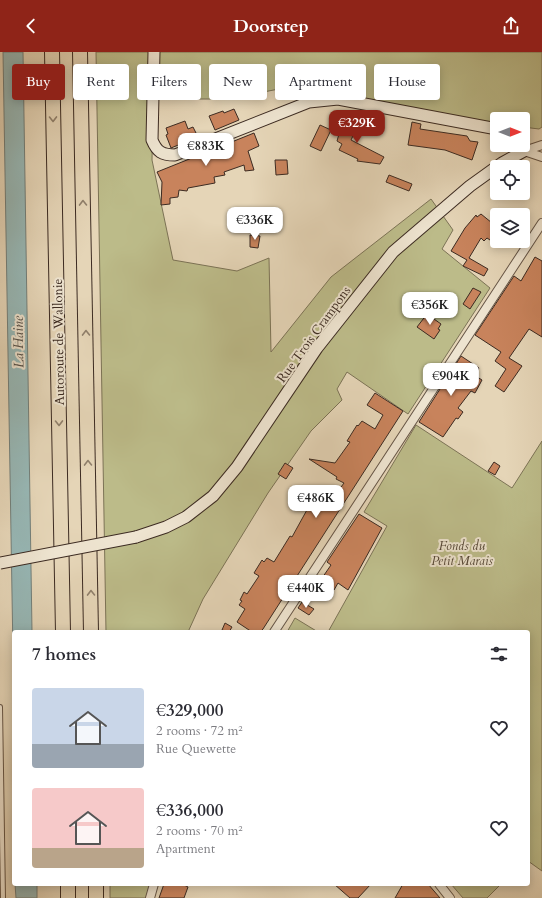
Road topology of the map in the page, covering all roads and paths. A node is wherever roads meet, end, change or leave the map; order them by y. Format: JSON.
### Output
{"nodes":[{"id":1,"x":52,"y":52,"type":"edge"},
{"id":2,"x":80,"y":52,"type":"edge"},
{"id":3,"x":154,"y":52,"type":"edge"},
{"id":4,"x":490,"y":128,"type":"edge"},
{"id":5,"x":542,"y":145,"type":"edge"},
{"id":6,"x":530,"y":147,"type":"edge"},
{"id":7,"x":517,"y":152,"type":"edge"},
{"id":8,"x":530,"y":152,"type":"edge"},
{"id":9,"x":542,"y":158,"type":"edge"},
{"id":10,"x":542,"y":222,"type":"edge"},
{"id":11,"x":0,"y":563,"type":"edge"},
{"id":12,"x":63,"y":630,"type":"edge"},
{"id":13,"x":91,"y":630,"type":"edge"},
{"id":14,"x":275,"y":630,"type":"edge"},
{"id":15,"x":0,"y":707,"type":"edge"},
{"id":16,"x":68,"y":886,"type":"edge"},
{"id":17,"x":96,"y":886,"type":"edge"},
{"id":18,"x":153,"y":886,"type":"edge"},
{"id":19,"x":441,"y":886,"type":"edge"},
{"id":20,"x":3,"y":898,"type":"edge"},
{"id":21,"x":68,"y":898,"type":"edge"},
{"id":22,"x":96,"y":898,"type":"edge"},
{"id":23,"x":150,"y":898,"type":"edge"},
{"id":24,"x":450,"y":898,"type":"edge"}],
"edges":[{"from":1,"to":12,"type":"highway","name":"Autoroute de Wallonie","one_way":true},
{"from":13,"to":2,"type":"highway","one_way":true},
{"from":3,"to":4,"type":"street"},
{"from":5,"to":6,"type":"street"},
{"from":7,"to":11,"type":"street","name":"Rue Trois Crampons","bridge":true},
{"from":8,"to":9,"type":"street"},
{"from":10,"to":14,"type":"street"},
{"from":15,"to":20,"type":"lane"},
{"from":16,"to":21,"type":"highway"},
{"from":17,"to":22,"type":"highway"},
{"from":18,"to":23,"type":"street"},
{"from":19,"to":24,"type":"street"}]}
